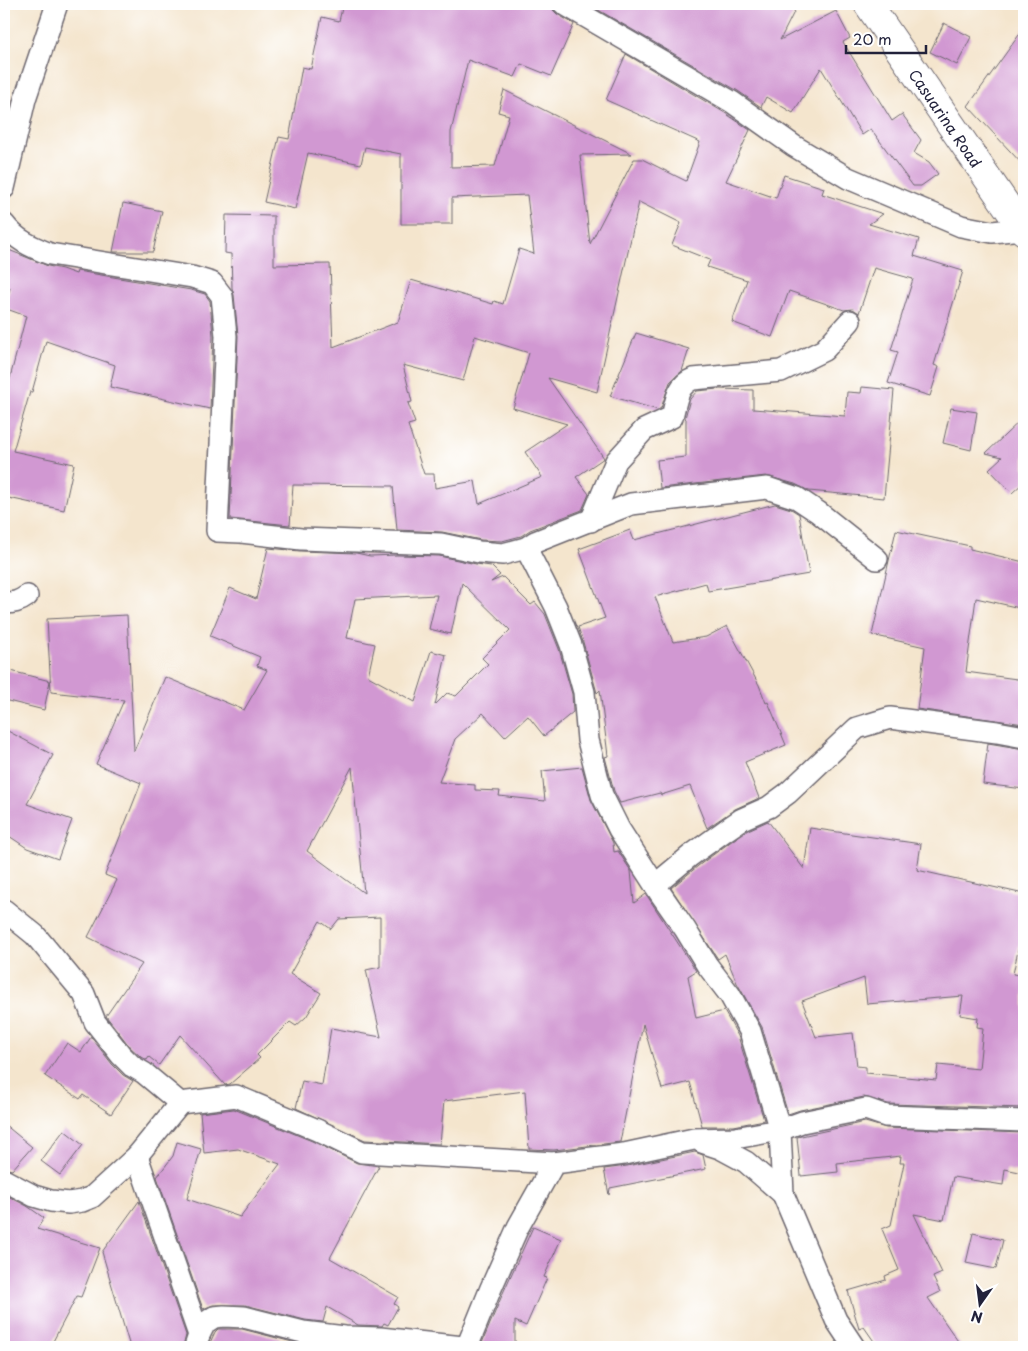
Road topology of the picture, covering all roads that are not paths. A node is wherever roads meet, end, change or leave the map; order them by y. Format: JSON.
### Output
{"nodes":[{"id":1,"x":57,"y":4,"type":"edge"},
{"id":2,"x":564,"y":4,"type":"edge"},
{"id":3,"x":868,"y":4,"type":"edge"},
{"id":4,"x":4,"y":188,"type":"edge"},
{"id":5,"x":4,"y":224,"type":"edge"},
{"id":6,"x":1023,"y":230,"type":"edge"},
{"id":7,"x":850,"y":321,"type":"dead end"},
{"id":8,"x":590,"y":521,"type":"junction"},
{"id":9,"x":526,"y":548,"type":"junction"},
{"id":10,"x":876,"y":559,"type":"dead end"},
{"id":11,"x":27,"y":596,"type":"dead end"},
{"id":12,"x":4,"y":603,"type":"edge"},
{"id":13,"x":1024,"y":737,"type":"edge"},
{"id":14,"x":655,"y":885,"type":"junction"},
{"id":15,"x":4,"y":910,"type":"edge"},
{"id":16,"x":180,"y":1103,"type":"junction"},
{"id":17,"x":1024,"y":1121,"type":"edge"},
{"id":18,"x":780,"y":1130,"type":"junction"},
{"id":19,"x":694,"y":1139,"type":"junction"},
{"id":20,"x":137,"y":1156,"type":"junction"},
{"id":21,"x":554,"y":1163,"type":"junction"},
{"id":22,"x":4,"y":1180,"type":"edge"},
{"id":23,"x":783,"y":1194,"type":"junction"},
{"id":24,"x":197,"y":1341,"type":"edge"},
{"id":25,"x":463,"y":1347,"type":"edge"},
{"id":26,"x":467,"y":1347,"type":"edge"},
{"id":27,"x":854,"y":1347,"type":"edge"}],
"edges":[{"from":1,"to":4,"type":"street"},
{"from":2,"to":6,"type":"street"},
{"from":3,"to":6,"type":"street","name":"Casuarina Road"},
{"from":5,"to":9,"type":"street"},
{"from":7,"to":8,"type":"street"},
{"from":8,"to":9,"type":"street"},
{"from":8,"to":10,"type":"street"},
{"from":9,"to":14,"type":"street"},
{"from":11,"to":12,"type":"street"},
{"from":13,"to":14,"type":"street"},
{"from":14,"to":18,"type":"street"},
{"from":15,"to":16,"type":"street"},
{"from":16,"to":20,"type":"street"},
{"from":16,"to":21,"type":"street"},
{"from":17,"to":18,"type":"street"},
{"from":18,"to":19,"type":"street"},
{"from":18,"to":23,"type":"street"},
{"from":19,"to":21,"type":"street"},
{"from":19,"to":23,"type":"street"},
{"from":20,"to":22,"type":"street"},
{"from":20,"to":24,"type":"street"},
{"from":21,"to":26,"type":"street"},
{"from":23,"to":27,"type":"street"},
{"from":24,"to":25,"type":"street"}]}
